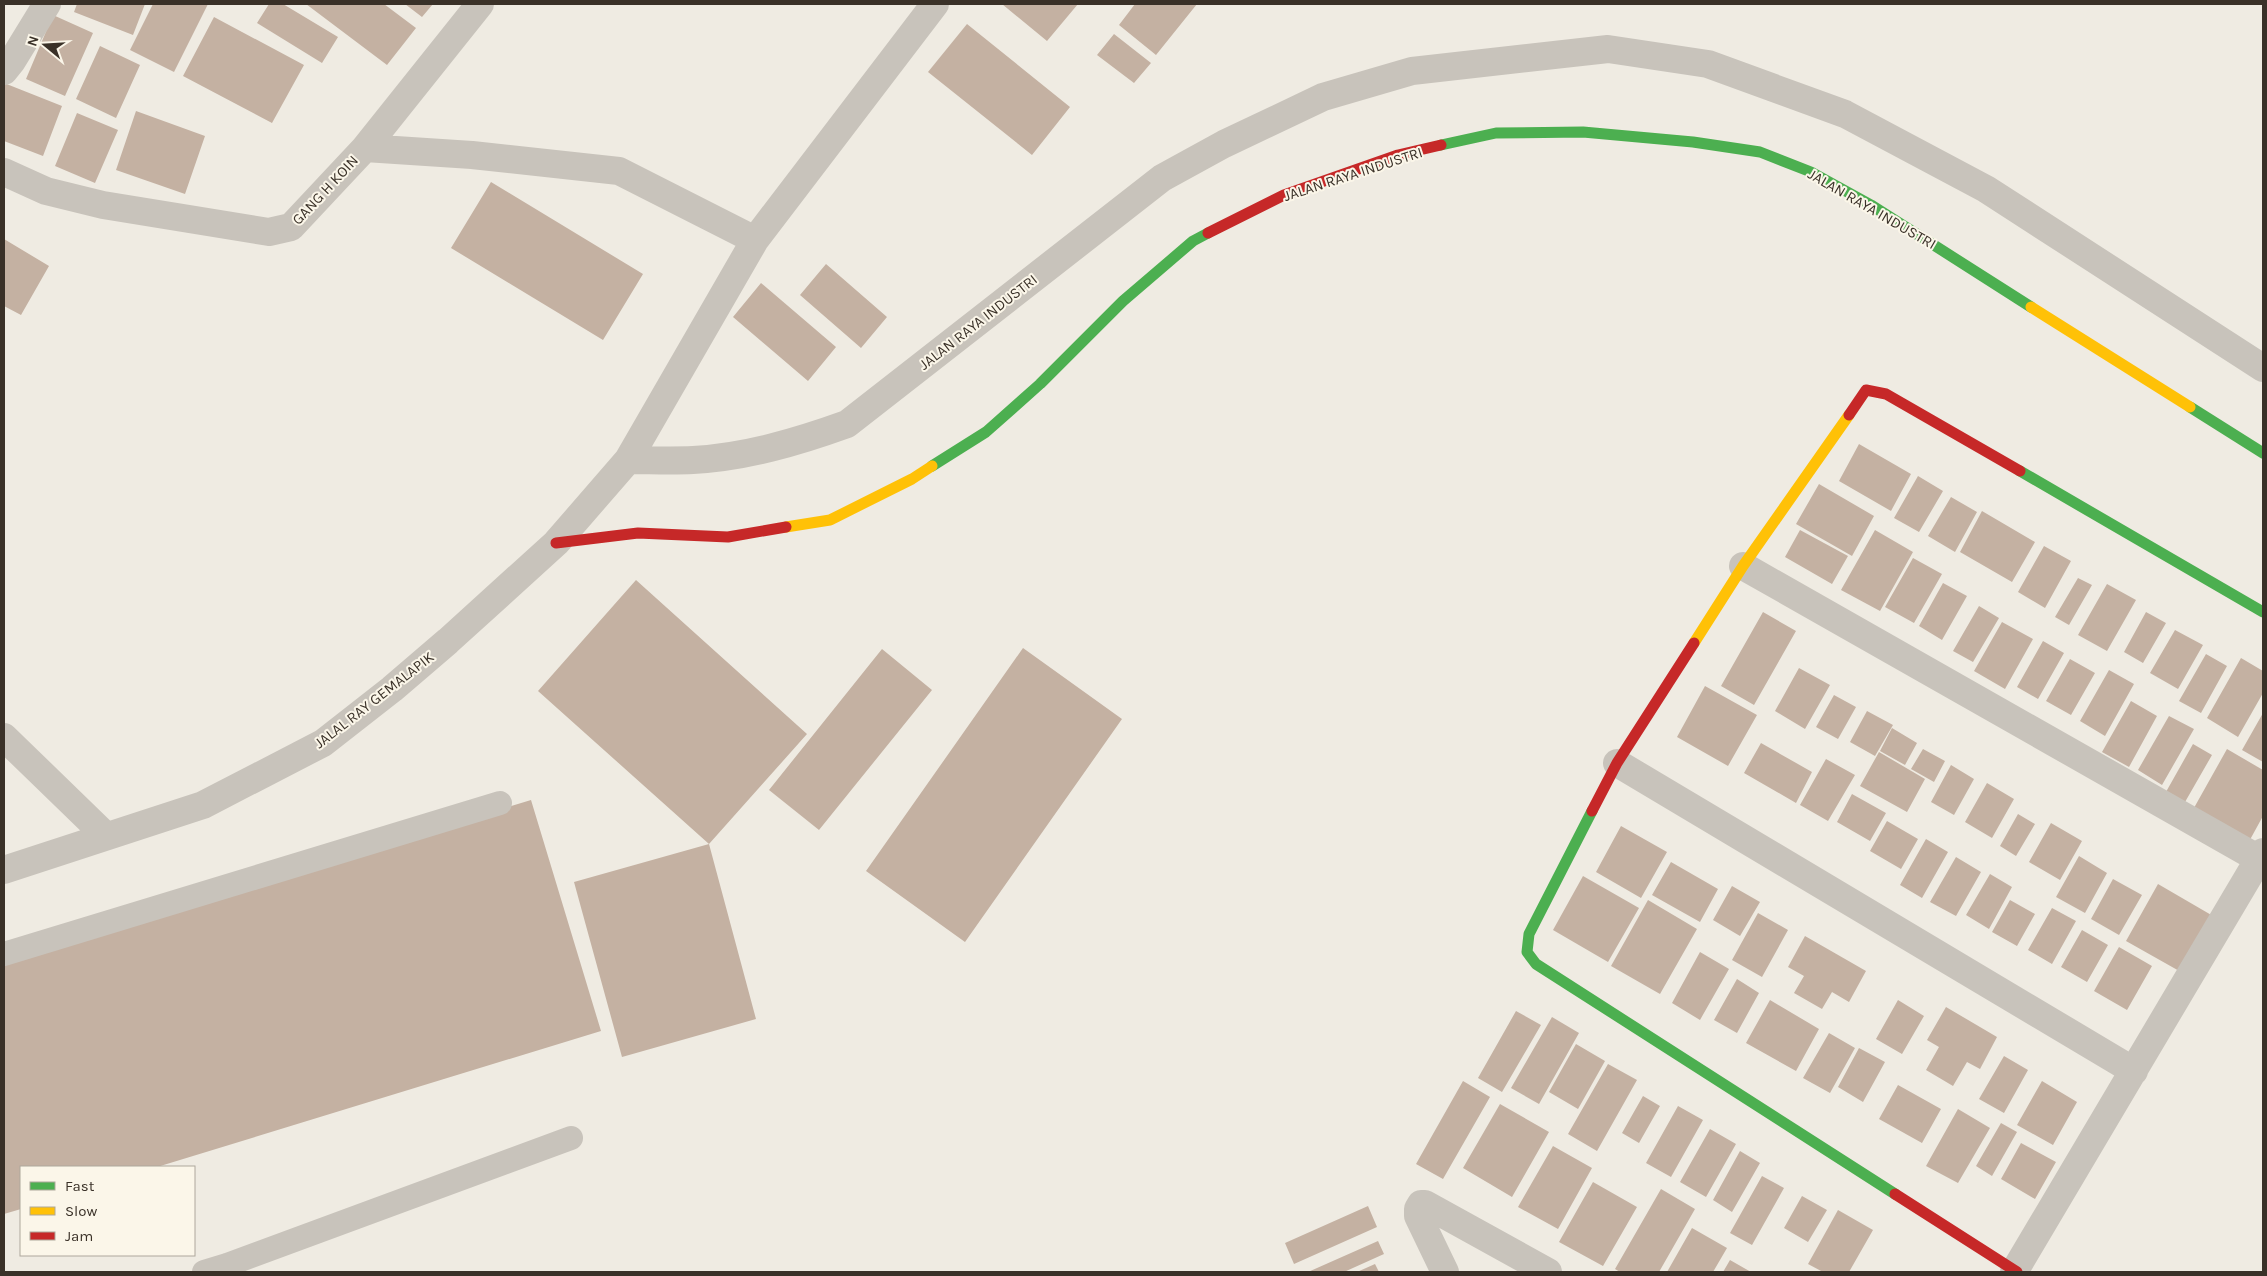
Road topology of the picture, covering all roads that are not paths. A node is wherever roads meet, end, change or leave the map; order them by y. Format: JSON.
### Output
{"nodes":[{"id":1,"x":47,"y":4,"type":"edge"},
{"id":2,"x":480,"y":4,"type":"edge"},
{"id":3,"x":935,"y":4,"type":"edge"},
{"id":4,"x":4,"y":71,"type":"edge"},
{"id":5,"x":365,"y":148,"type":"junction"},
{"id":6,"x":4,"y":172,"type":"edge"},
{"id":7,"x":755,"y":240,"type":"junction"},
{"id":8,"x":2263,"y":368,"type":"edge"},
{"id":9,"x":2263,"y":453,"type":"edge"},
{"id":10,"x":628,"y":460,"type":"junction"},
{"id":11,"x":556,"y":543,"type":"junction"},
{"id":12,"x":1743,"y":566,"type":"junction"},
{"id":13,"x":2263,"y":612,"type":"edge"},
{"id":14,"x":4,"y":737,"type":"edge"},
{"id":15,"x":1617,"y":763,"type":"junction"},
{"id":16,"x":500,"y":803,"type":"dead end"},
{"id":17,"x":106,"y":836,"type":"junction"},
{"id":18,"x":2261,"y":856,"type":"edge"},
{"id":19,"x":4,"y":870,"type":"edge"},
{"id":20,"x":4,"y":954,"type":"edge"},
{"id":21,"x":2134,"y":1071,"type":"junction"},
{"id":22,"x":571,"y":1138,"type":"dead end"},
{"id":23,"x":204,"y":1272,"type":"edge"},
{"id":24,"x":1446,"y":1272,"type":"edge"},
{"id":25,"x":1548,"y":1272,"type":"edge"},
{"id":26,"x":2015,"y":1272,"type":"edge"}],
"edges":[{"from":1,"to":4,"type":"street"},
{"from":2,"to":5,"type":"street"},
{"from":3,"to":7,"type":"street","name":"JALAL RAY GEMALAPIK"},
{"from":5,"to":6,"type":"street","name":"GANG H KOIN"},
{"from":5,"to":7,"type":"street","name":"GANG H KOIN"},
{"from":7,"to":10,"type":"street","name":"JALAL RAY GEMALAPIK"},
{"from":8,"to":10,"type":"street","name":"JALAN RAYA INDUSTRI"},
{"from":9,"to":11,"type":"street","name":"JALAN RAYA INDUSTRI"},
{"from":10,"to":11,"type":"street","name":"JALAL RAY GEMALAPIK"},
{"from":11,"to":17,"type":"street","name":"JALAL RAY GEMALAPIK"},
{"from":12,"to":13,"type":"street"},
{"from":12,"to":15,"type":"street"},
{"from":12,"to":18,"type":"street"},
{"from":14,"to":17,"type":"street"},
{"from":15,"to":21,"type":"street"},
{"from":15,"to":26,"type":"street"},
{"from":16,"to":20,"type":"lane"},
{"from":17,"to":19,"type":"street","name":"JALAL RAY GEMALAPIK"},
{"from":18,"to":21,"type":"street"},
{"from":21,"to":26,"type":"street"},
{"from":22,"to":23,"type":"lane"},
{"from":24,"to":25,"type":"street"}]}
